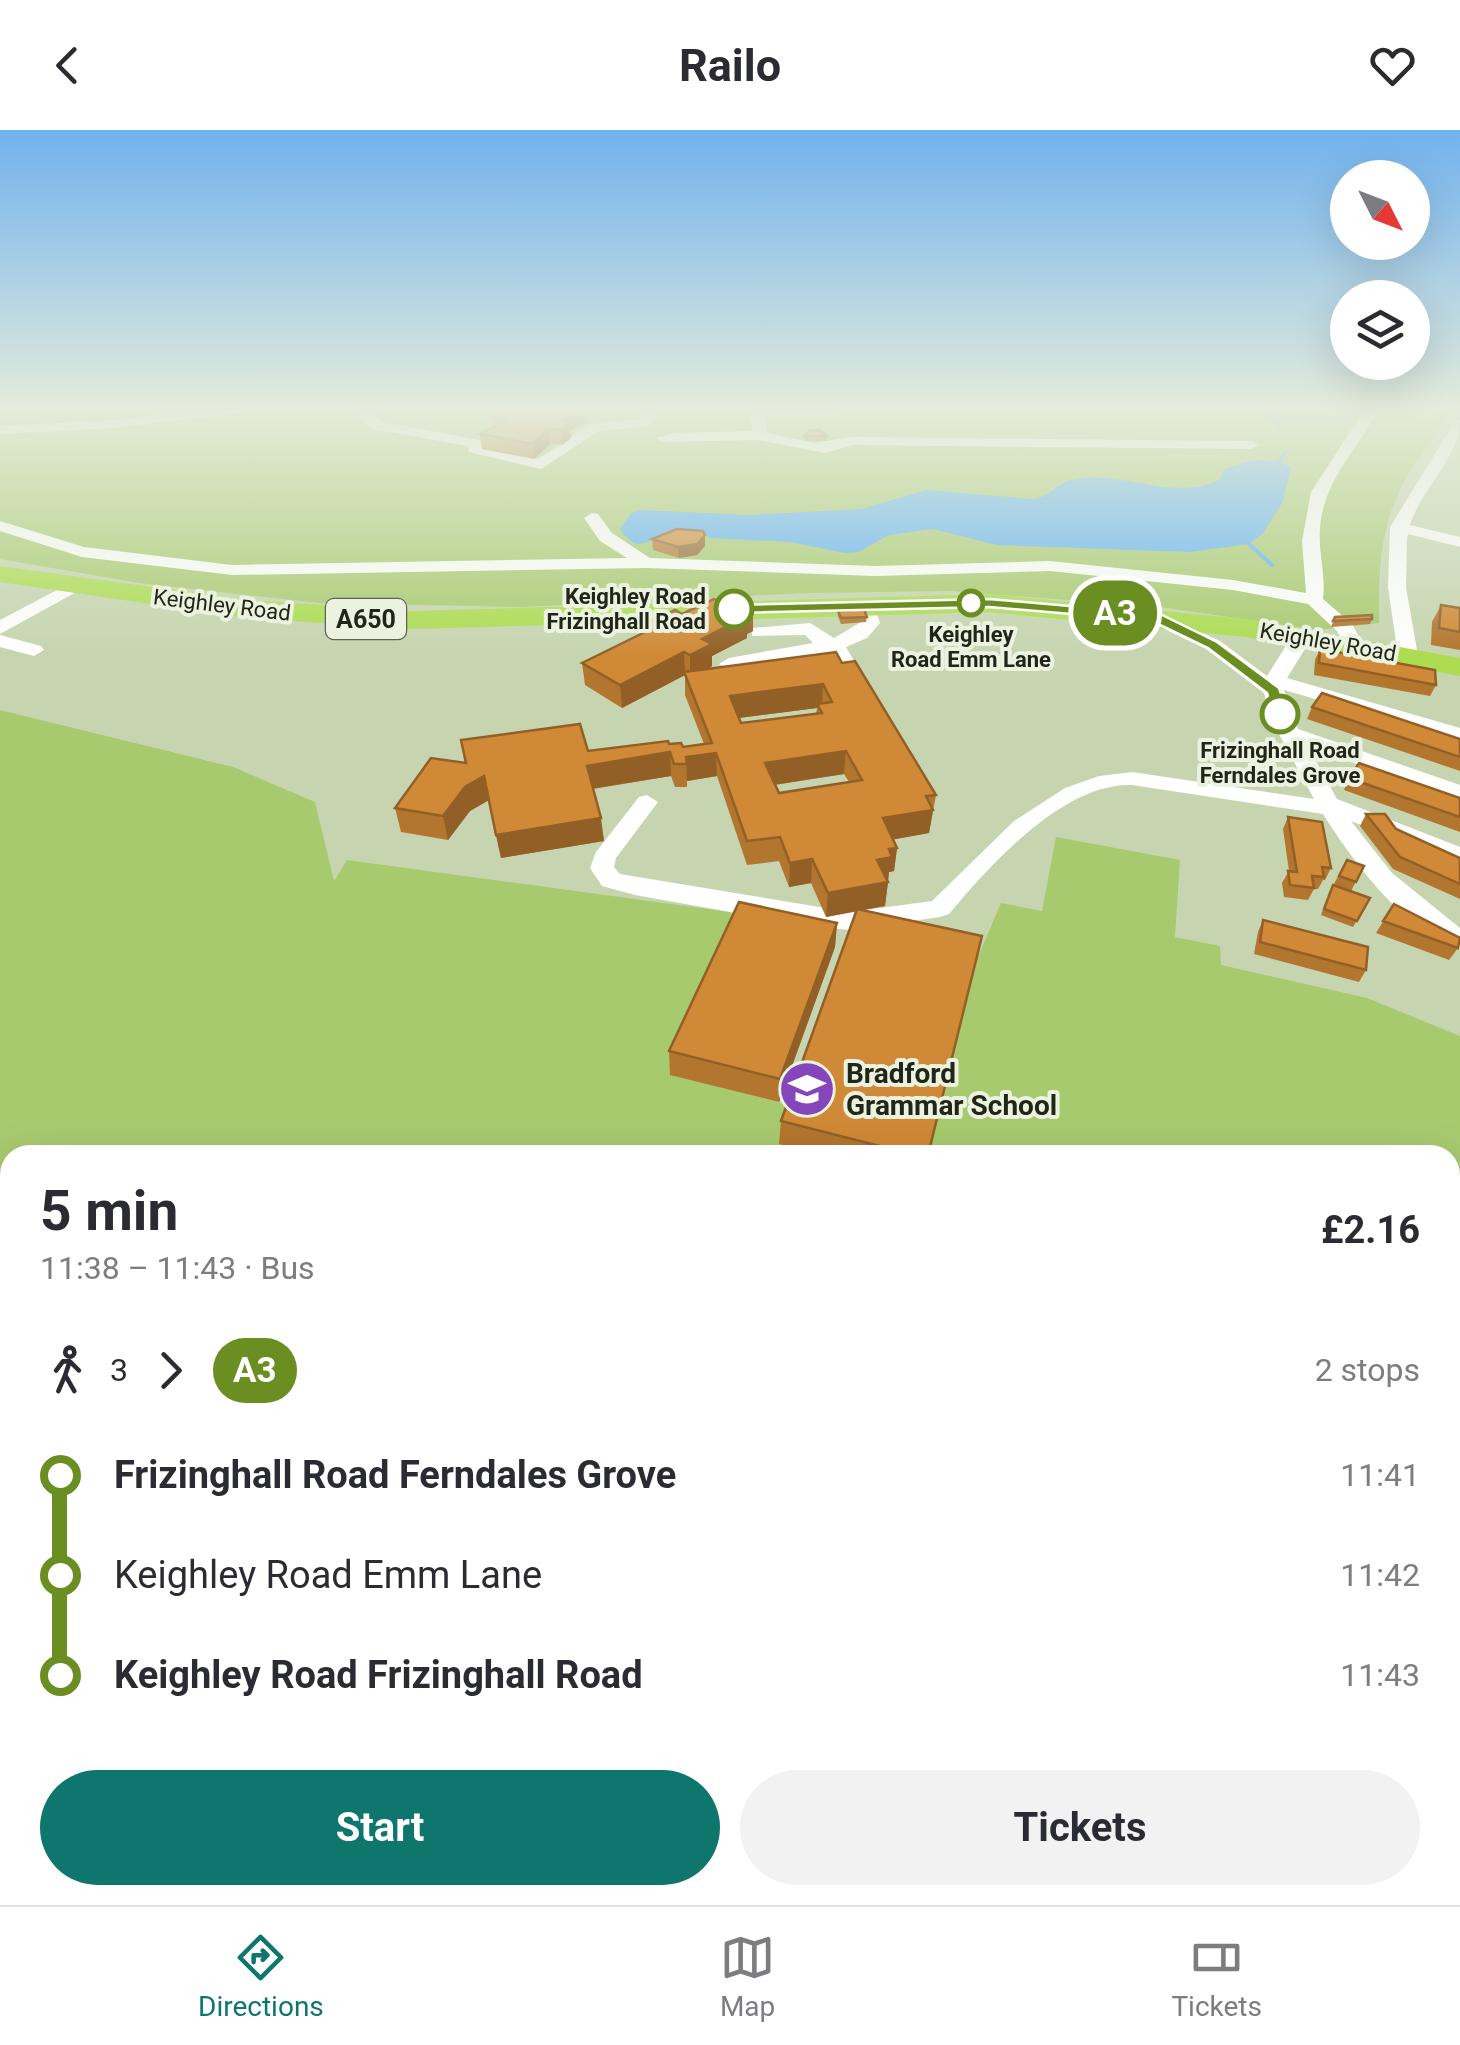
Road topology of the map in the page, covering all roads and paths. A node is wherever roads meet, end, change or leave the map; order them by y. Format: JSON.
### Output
{"nodes":[{"id":1,"x":1320,"y":492,"type":"edge"},
{"id":2,"x":1416,"y":492,"type":"edge"},
{"id":3,"x":592,"y":518,"type":"dead end"},
{"id":4,"x":0,"y":526,"type":"edge"},
{"id":5,"x":1398,"y":528,"type":"junction"},
{"id":6,"x":1460,"y":542,"type":"edge"},
{"id":7,"x":646,"y":563,"type":"junction"},
{"id":8,"x":0,"y":574,"type":"edge"},
{"id":9,"x":74,"y":586,"type":"junction"},
{"id":10,"x":1314,"y":600,"type":"junction"},
{"id":11,"x":866,"y":605,"type":"junction"},
{"id":12,"x":1155,"y":617,"type":"junction"},
{"id":13,"x":0,"y":628,"type":"edge"},
{"id":14,"x":759,"y":632,"type":"dead end"},
{"id":15,"x":1288,"y":634,"type":"junction"},
{"id":16,"x":0,"y":641,"type":"edge"},
{"id":17,"x":1406,"y":642,"type":"junction"},
{"id":18,"x":835,"y":645,"type":"junction"},
{"id":19,"x":1354,"y":646,"type":"junction"},
{"id":20,"x":34,"y":650,"type":"dead end"},
{"id":21,"x":1460,"y":667,"type":"edge"},
{"id":22,"x":799,"y":675,"type":"edge"},
{"id":23,"x":737,"y":677,"type":"edge"},
{"id":24,"x":1277,"y":681,"type":"junction"},
{"id":25,"x":872,"y":708,"type":"edge"},
{"id":26,"x":1291,"y":734,"type":"junction"},
{"id":27,"x":1460,"y":735,"type":"edge"},
{"id":28,"x":1460,"y":793,"type":"edge"},
{"id":29,"x":648,"y":802,"type":"dead end"},
{"id":30,"x":1327,"y":805,"type":"junction"},
{"id":31,"x":1460,"y":856,"type":"edge"},
{"id":32,"x":1460,"y":940,"type":"edge"}],
"edges":[{"from":1,"to":10,"type":"street"},
{"from":2,"to":5,"type":"street"},
{"from":3,"to":7,"type":"street"},
{"from":4,"to":7,"type":"street"},
{"from":5,"to":6,"type":"street"},
{"from":5,"to":17,"type":"street"},
{"from":7,"to":10,"type":"street"},
{"from":8,"to":9,"type":"highway","name":"Keighley Road","number":"A650"},
{"from":9,"to":11,"type":"highway","name":"Keighley Road","number":"A650"},
{"from":9,"to":13,"type":"street"},
{"from":10,"to":19,"type":"street"},
{"from":11,"to":12,"type":"highway","name":"Keighley Road","number":"A650"},
{"from":11,"to":18,"type":"street"},
{"from":12,"to":15,"type":"highway","name":"Keighley Road","number":"A650"},
{"from":12,"to":24,"type":"street"},
{"from":14,"to":18,"type":"street"},
{"from":15,"to":19,"type":"highway","name":"Keighley Road","number":"A650"},
{"from":15,"to":24,"type":"street"},
{"from":16,"to":20,"type":"street"},
{"from":17,"to":19,"type":"highway","name":"Keighley Road","number":"A650"},
{"from":17,"to":21,"type":"highway","name":"Keighley Road","number":"A650"},
{"from":18,"to":22,"type":"street"},
{"from":18,"to":23,"type":"street"},
{"from":18,"to":25,"type":"street"},
{"from":24,"to":26,"type":"street"},
{"from":24,"to":27,"type":"street"},
{"from":26,"to":28,"type":"street"},
{"from":26,"to":30,"type":"street"},
{"from":29,"to":30,"type":"street"},
{"from":30,"to":31,"type":"street"},
{"from":30,"to":32,"type":"street"}]}
